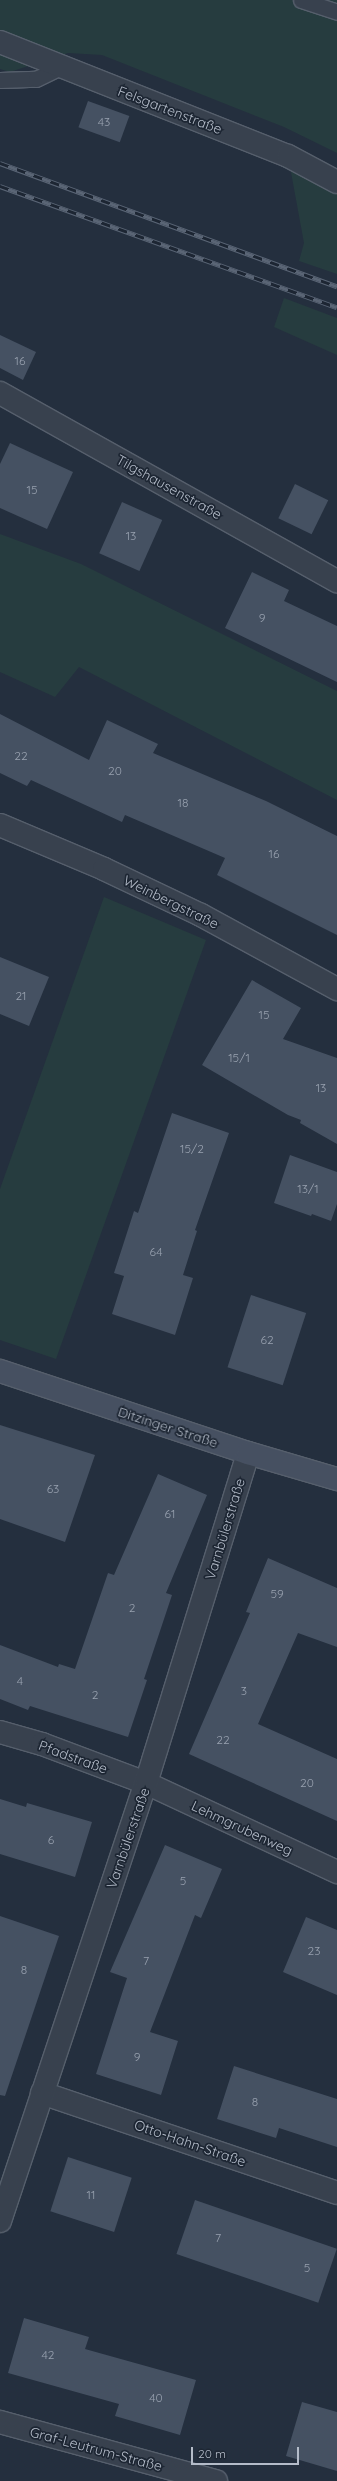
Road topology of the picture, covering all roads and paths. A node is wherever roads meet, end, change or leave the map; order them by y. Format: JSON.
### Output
{"nodes":[{"id":1,"x":301,"y":0,"type":"edge"},
{"id":2,"x":337,"y":12,"type":"edge"},
{"id":3,"x":0,"y":42,"type":"edge"},
{"id":4,"x":61,"y":67,"type":"junction"},
{"id":5,"x":0,"y":80,"type":"edge"},
{"id":6,"x":337,"y":182,"type":"edge"},
{"id":7,"x":0,"y":394,"type":"edge"},
{"id":8,"x":337,"y":581,"type":"edge"},
{"id":9,"x":0,"y":825,"type":"edge"},
{"id":10,"x":337,"y":990,"type":"edge"},
{"id":11,"x":0,"y":1371,"type":"edge"},
{"id":12,"x":248,"y":1453,"type":"junction"},
{"id":13,"x":337,"y":1479,"type":"edge"},
{"id":14,"x":0,"y":1732,"type":"edge"},
{"id":15,"x":146,"y":1784,"type":"junction"},
{"id":16,"x":337,"y":1872,"type":"edge"},
{"id":17,"x":42,"y":2093,"type":"junction"},
{"id":18,"x":337,"y":2193,"type":"edge"},
{"id":19,"x":0,"y":2221,"type":"edge"},
{"id":20,"x":0,"y":2422,"type":"edge"},
{"id":21,"x":216,"y":2481,"type":"edge"}],
"edges":[{"from":1,"to":2,"type":"lane"},
{"from":3,"to":4,"type":"street","name":"Felsgartenstraße"},
{"from":4,"to":5,"type":"lane"},
{"from":4,"to":6,"type":"street","name":"Felsgartenstraße"},
{"from":7,"to":8,"type":"street","name":"Tilgshausenstraße"},
{"from":9,"to":10,"type":"street","name":"Weinbergstraße"},
{"from":11,"to":12,"type":"street","name":"Ditzinger Straße"},
{"from":12,"to":13,"type":"street","name":"Ditzinger Straße"},
{"from":12,"to":15,"type":"street","name":"Varnbülerstraße"},
{"from":14,"to":15,"type":"street","name":"Pfadstraße"},
{"from":15,"to":16,"type":"street","name":"Lehmgrubenweg"},
{"from":15,"to":17,"type":"street","name":"Varnbülerstraße"},
{"from":17,"to":18,"type":"street","name":"Otto-Hahn-Straße"},
{"from":17,"to":19,"type":"street","name":"Varnbülerstraße"},
{"from":20,"to":21,"type":"street","name":"Graf-Leutrum-Straße"}]}
